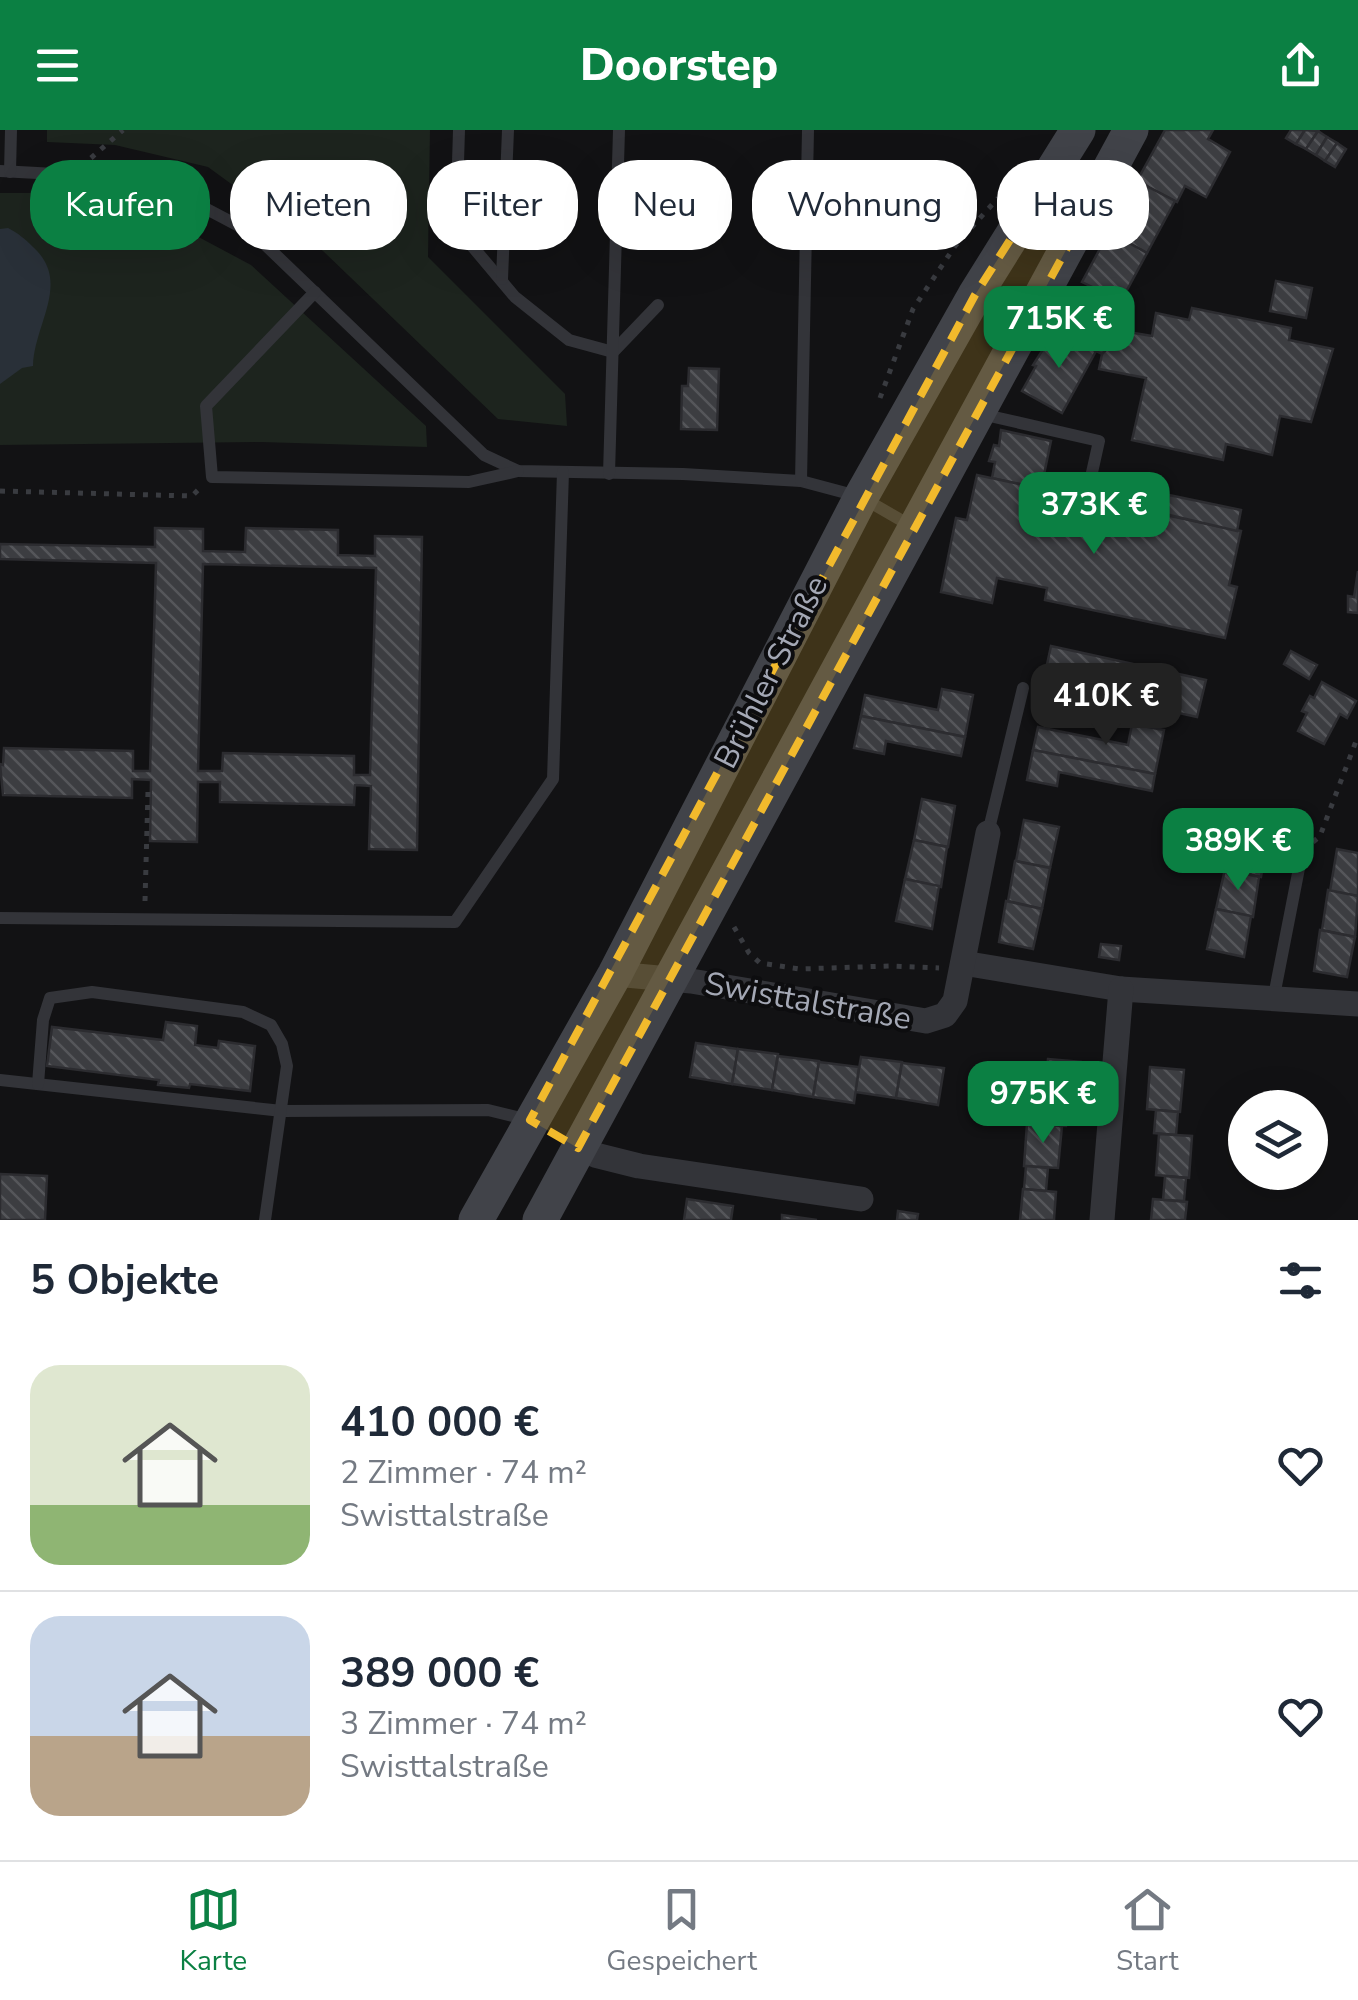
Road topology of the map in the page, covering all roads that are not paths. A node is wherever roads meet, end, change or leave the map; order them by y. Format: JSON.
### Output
{"nodes":[{"id":1,"x":12,"y":130,"type":"edge"},
{"id":2,"x":459,"y":130,"type":"edge"},
{"id":3,"x":508,"y":130,"type":"edge"},
{"id":4,"x":620,"y":130,"type":"edge"},
{"id":5,"x":808,"y":130,"type":"edge"},
{"id":6,"x":1078,"y":130,"type":"edge"},
{"id":7,"x":1131,"y":130,"type":"edge"},
{"id":8,"x":1060,"y":160,"type":"edge"},
{"id":9,"x":1115,"y":160,"type":"edge"},
{"id":10,"x":5,"y":172,"type":"edge"},
{"id":11,"x":1004,"y":250,"type":"edge"},
{"id":12,"x":1067,"y":250,"type":"edge"},
{"id":13,"x":502,"y":279,"type":"junction"},
{"id":14,"x":315,"y":292,"type":"junction"},
{"id":15,"x":658,"y":305,"type":"dead end"},
{"id":16,"x":613,"y":352,"type":"junction"},
{"id":17,"x":979,"y":413,"type":"junction"},
{"id":18,"x":518,"y":471,"type":"junction"},
{"id":19,"x":563,"y":472,"type":"junction"},
{"id":20,"x":609,"y":474,"type":"junction"},
{"id":21,"x":801,"y":481,"type":"junction"},
{"id":22,"x":1089,"y":486,"type":"dead end"},
{"id":23,"x":861,"y":497,"type":"junction"},
{"id":24,"x":916,"y":528,"type":"junction"},
{"id":25,"x":1023,"y":688,"type":"dead end"},
{"id":26,"x":988,"y":833,"type":"joint"},
{"id":27,"x":1302,"y":853,"type":"road end"},
{"id":28,"x":0,"y":918,"type":"edge"},
{"id":29,"x":962,"y":966,"type":"junction"},
{"id":30,"x":616,"y":974,"type":"junction"},
{"id":31,"x":671,"y":980,"type":"junction"},
{"id":32,"x":1122,"y":989,"type":"junction"},
{"id":33,"x":1274,"y":1001,"type":"junction"},
{"id":34,"x":1358,"y":1004,"type":"edge"},
{"id":35,"x":0,"y":1080,"type":"edge"},
{"id":36,"x":38,"y":1084,"type":"junction"},
{"id":37,"x":282,"y":1112,"type":"junction"},
{"id":38,"x":530,"y":1120,"type":"junction"},
{"id":39,"x":578,"y":1148,"type":"junction"},
{"id":40,"x":861,"y":1199,"type":"dead end"},
{"id":41,"x":265,"y":1220,"type":"edge"},
{"id":42,"x":476,"y":1220,"type":"edge"},
{"id":43,"x":540,"y":1220,"type":"edge"},
{"id":44,"x":1102,"y":1220,"type":"edge"}],
"edges":[{"from":1,"to":10,"type":"lane"},
{"from":2,"to":13,"type":"lane"},
{"from":3,"to":13,"type":"lane"},
{"from":4,"to":16,"type":"lane"},
{"from":5,"to":21,"type":"lane"},
{"from":6,"to":8,"type":"main road","name":"Brühler Straße"},
{"from":7,"to":9,"type":"main road","name":"Brühler Straße"},
{"from":10,"to":14,"type":"lane"},
{"from":11,"to":23,"type":"main road","name":"Brühler Straße"},
{"from":12,"to":17,"type":"main road","name":"Brühler Straße"},
{"from":13,"to":16,"type":"lane"},
{"from":14,"to":18,"type":"lane"},
{"from":14,"to":18,"type":"lane"},
{"from":15,"to":16,"type":"lane"},
{"from":16,"to":20,"type":"lane"},
{"from":17,"to":22,"type":"lane"},
{"from":17,"to":24,"type":"main road","name":"Brühler Straße"},
{"from":18,"to":19,"type":"lane"},
{"from":19,"to":20,"type":"lane"},
{"from":19,"to":28,"type":"lane"},
{"from":20,"to":21,"type":"lane"},
{"from":21,"to":23,"type":"lane"},
{"from":23,"to":24,"type":"lane"},
{"from":23,"to":30,"type":"main road","name":"Brühler Straße"},
{"from":24,"to":31,"type":"main road","name":"Brühler Straße"},
{"from":25,"to":26,"type":"lane","name":"Swisttalstraße"},
{"from":26,"to":29,"type":"street","name":"Swisttalstraße"},
{"from":27,"to":33,"type":"lane"},
{"from":29,"to":31,"type":"street","name":"Swisttalstraße"},
{"from":29,"to":32,"type":"street"},
{"from":30,"to":31,"type":"street","name":"Swisttalstraße"},
{"from":30,"to":38,"type":"main road","name":"Brühler Straße"},
{"from":31,"to":39,"type":"main road","name":"Brühler Straße"},
{"from":32,"to":33,"type":"street"},
{"from":32,"to":44,"type":"street"},
{"from":33,"to":34,"type":"street"},
{"from":35,"to":36,"type":"lane"},
{"from":36,"to":37,"type":"lane"},
{"from":36,"to":37,"type":"lane"},
{"from":37,"to":38,"type":"lane"},
{"from":37,"to":41,"type":"lane"},
{"from":38,"to":39,"type":"main road"},
{"from":38,"to":42,"type":"main road","name":"Brühler Straße"},
{"from":39,"to":40,"type":"street"},
{"from":39,"to":43,"type":"main road","name":"Brühler Straße"}]}
